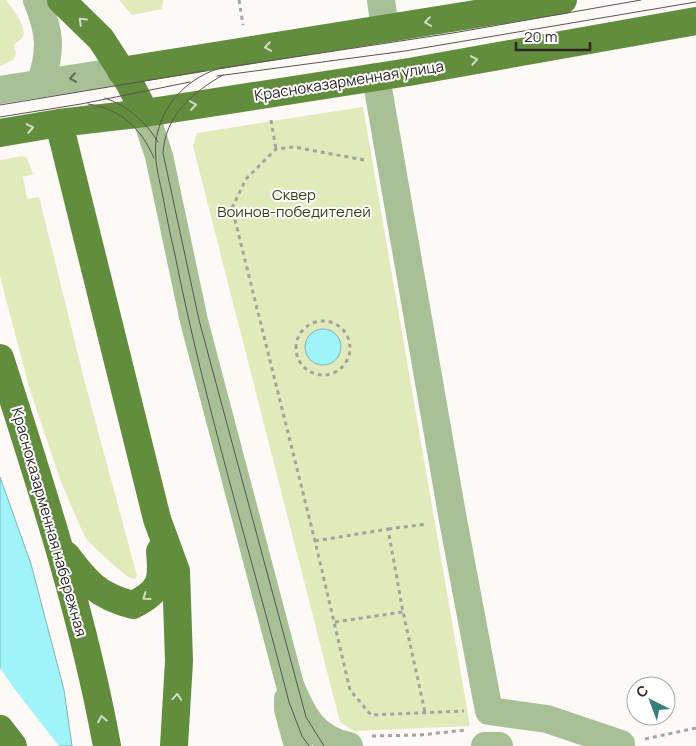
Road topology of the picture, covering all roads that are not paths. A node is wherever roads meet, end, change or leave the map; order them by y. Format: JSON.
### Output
{"nodes":[{"id":1,"x":37,"y":0,"type":"edge"},
{"id":2,"x":61,"y":0,"type":"edge"},
{"id":3,"x":381,"y":0,"type":"edge"},
{"id":4,"x":563,"y":0,"type":"edge"},
{"id":5,"x":696,"y":21,"type":"edge"},
{"id":6,"x":385,"y":29,"type":"junction"},
{"id":7,"x":122,"y":71,"type":"junction"},
{"id":8,"x":376,"y":77,"type":"junction"},
{"id":9,"x":40,"y":84,"type":"junction"},
{"id":10,"x":0,"y":90,"type":"edge"},
{"id":11,"x":145,"y":113,"type":"junction"},
{"id":12,"x":59,"y":123,"type":"junction"},
{"id":13,"x":0,"y":133,"type":"edge"},
{"id":14,"x":0,"y":358,"type":"edge"},
{"id":15,"x":157,"y":519,"type":"junction"},
{"id":16,"x":60,"y":547,"type":"junction"},
{"id":17,"x":290,"y":685,"type":"junction"},
{"id":18,"x":0,"y":729,"type":"edge"},
{"id":19,"x":476,"y":738,"type":"edge"},
{"id":20,"x":357,"y":741,"type":"edge"},
{"id":21,"x":621,"y":744,"type":"road end"},
{"id":22,"x":13,"y":746,"type":"edge"},
{"id":23,"x":108,"y":746,"type":"edge"},
{"id":24,"x":174,"y":746,"type":"edge"},
{"id":25,"x":298,"y":746,"type":"edge"},
{"id":26,"x":492,"y":746,"type":"edge"},
{"id":27,"x":499,"y":746,"type":"edge"}],
"edges":[{"from":1,"to":9,"type":"street"},
{"from":7,"to":2,"type":"main road","one_way":true},
{"from":3,"to":6,"type":"street"},
{"from":4,"to":6,"type":"main road","one_way":true},
{"from":8,"to":5,"type":"main road","name":"Красноказарменная улица","one_way":true},
{"from":6,"to":7,"type":"main road","one_way":true},
{"from":7,"to":9,"type":"street","one_way":true},
{"from":7,"to":11,"type":"main road"},
{"from":11,"to":8,"type":"main road","name":"Красноказарменная улица","one_way":true},
{"from":8,"to":21,"type":"street"},
{"from":9,"to":10,"type":"street"},
{"from":11,"to":12,"type":"main road","name":"Красноказарменная улица"},
{"from":11,"to":17,"type":"street"},
{"from":13,"to":12,"type":"main road","name":"Красноказарменная улица","one_way":true},
{"from":12,"to":15,"type":"main road"},
{"from":14,"to":16,"type":"main road","name":"Красноказарменная набережная"},
{"from":15,"to":16,"type":"main road","one_way":true},
{"from":24,"to":15,"type":"main road","one_way":true},
{"from":23,"to":16,"type":"main road","name":"Красноказарменная набережная","one_way":true},
{"from":17,"to":20,"type":"street"},
{"from":17,"to":25,"type":"street"},
{"from":18,"to":22,"type":"main road"},
{"from":19,"to":26,"type":"street"},
{"from":26,"to":27,"type":"street"}]}
